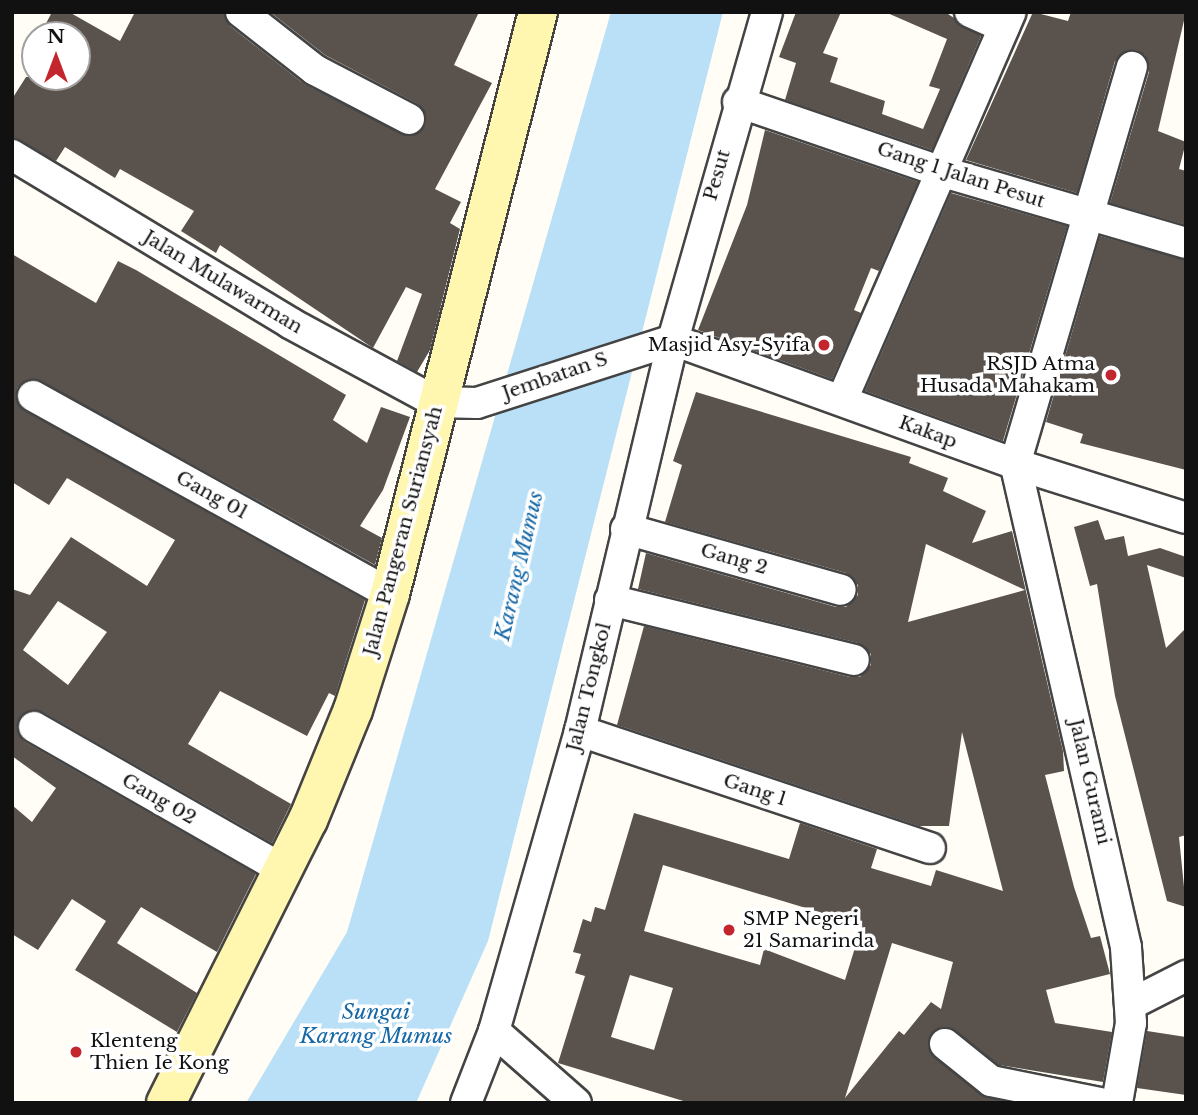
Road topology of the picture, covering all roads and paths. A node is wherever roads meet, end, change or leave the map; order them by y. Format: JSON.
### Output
{"nodes":[{"id":1,"x":241,"y":12,"type":"edge"},
{"id":2,"x":538,"y":12,"type":"edge"},
{"id":3,"x":767,"y":12,"type":"edge"},
{"id":4,"x":970,"y":12,"type":"edge"},
{"id":5,"x":1007,"y":19,"type":"edge"},
{"id":6,"x":1132,"y":67,"type":"dead end"},
{"id":7,"x":738,"y":102,"type":"junction"},
{"id":8,"x":409,"y":119,"type":"dead end"},
{"id":9,"x":12,"y":155,"type":"edge"},
{"id":10,"x":940,"y":171,"type":"junction"},
{"id":11,"x":1088,"y":214,"type":"junction"},
{"id":12,"x":1186,"y":243,"type":"edge"},
{"id":13,"x":662,"y":342,"type":"junction"},
{"id":14,"x":33,"y":396,"type":"dead end"},
{"id":15,"x":842,"y":400,"type":"junction"},
{"id":16,"x":436,"y":402,"type":"junction"},
{"id":17,"x":1015,"y":464,"type":"junction"},
{"id":18,"x":1186,"y":518,"type":"edge"},
{"id":19,"x":626,"y":529,"type":"junction"},
{"id":20,"x":841,"y":590,"type":"dead end"},
{"id":21,"x":390,"y":594,"type":"junction"},
{"id":22,"x":610,"y":600,"type":"junction"},
{"id":23,"x":854,"y":660,"type":"dead end"},
{"id":24,"x":34,"y":727,"type":"dead end"},
{"id":25,"x":580,"y":731,"type":"junction"},
{"id":26,"x":930,"y":848,"type":"dead end"},
{"id":27,"x":284,"y":870,"type":"junction"},
{"id":28,"x":1186,"y":976,"type":"edge"},
{"id":29,"x":1131,"y":1004,"type":"junction"},
{"id":30,"x":494,"y":1031,"type":"junction"},
{"id":31,"x":945,"y":1044,"type":"dead end"},
{"id":32,"x":166,"y":1103,"type":"edge"},
{"id":33,"x":466,"y":1103,"type":"edge"},
{"id":34,"x":576,"y":1103,"type":"edge"},
{"id":35,"x":1100,"y":1103,"type":"edge"},
{"id":36,"x":1117,"y":1103,"type":"edge"}],
"edges":[{"from":1,"to":8,"type":"street"},
{"from":2,"to":16,"type":"main road","name":"Jalan Pangeran Suriansyah"},
{"from":3,"to":7,"type":"street","name":"Pesut"},
{"from":4,"to":5,"type":"street"},
{"from":5,"to":10,"type":"street"},
{"from":6,"to":11,"type":"street"},
{"from":7,"to":10,"type":"street","name":"Gang 1 Jalan Pesut"},
{"from":7,"to":13,"type":"street","name":"Pesut"},
{"from":9,"to":16,"type":"street","name":"Jalan Mulawarman"},
{"from":10,"to":11,"type":"street","name":"Gang 1 Jalan Pesut"},
{"from":10,"to":15,"type":"street"},
{"from":11,"to":12,"type":"street","name":"Gang 1 Jalan Pesut"},
{"from":11,"to":17,"type":"street"},
{"from":13,"to":15,"type":"street","name":"Kakap"},
{"from":13,"to":16,"type":"street","name":"Jembatan S"},
{"from":13,"to":19,"type":"street","name":"Jalan Tongkol"},
{"from":14,"to":21,"type":"street","name":"Gang 01"},
{"from":15,"to":17,"type":"street","name":"Kakap"},
{"from":16,"to":21,"type":"main road","name":"Jalan Pangeran Suriansyah"},
{"from":17,"to":18,"type":"street","name":"Kakap"},
{"from":17,"to":29,"type":"street","name":"Jalan Gurami"},
{"from":19,"to":20,"type":"street","name":"Gang 2"},
{"from":19,"to":22,"type":"street","name":"Jalan Tongkol"},
{"from":21,"to":27,"type":"main road","name":"Jalan Pangeran Suriansyah"},
{"from":22,"to":23,"type":"street"},
{"from":22,"to":25,"type":"street","name":"Jalan Tongkol"},
{"from":24,"to":27,"type":"street","name":"Gang 02"},
{"from":25,"to":26,"type":"street","name":"Gang 1"},
{"from":25,"to":30,"type":"street","name":"Jalan Tongkol"},
{"from":27,"to":32,"type":"main road","name":"Jalan Pangeran Suriansyah"},
{"from":28,"to":29,"type":"street"},
{"from":29,"to":36,"type":"street","name":"Jalan Gurami"},
{"from":30,"to":33,"type":"street","name":"Jalan Tongkol"},
{"from":30,"to":34,"type":"street"},
{"from":31,"to":35,"type":"street"}]}
